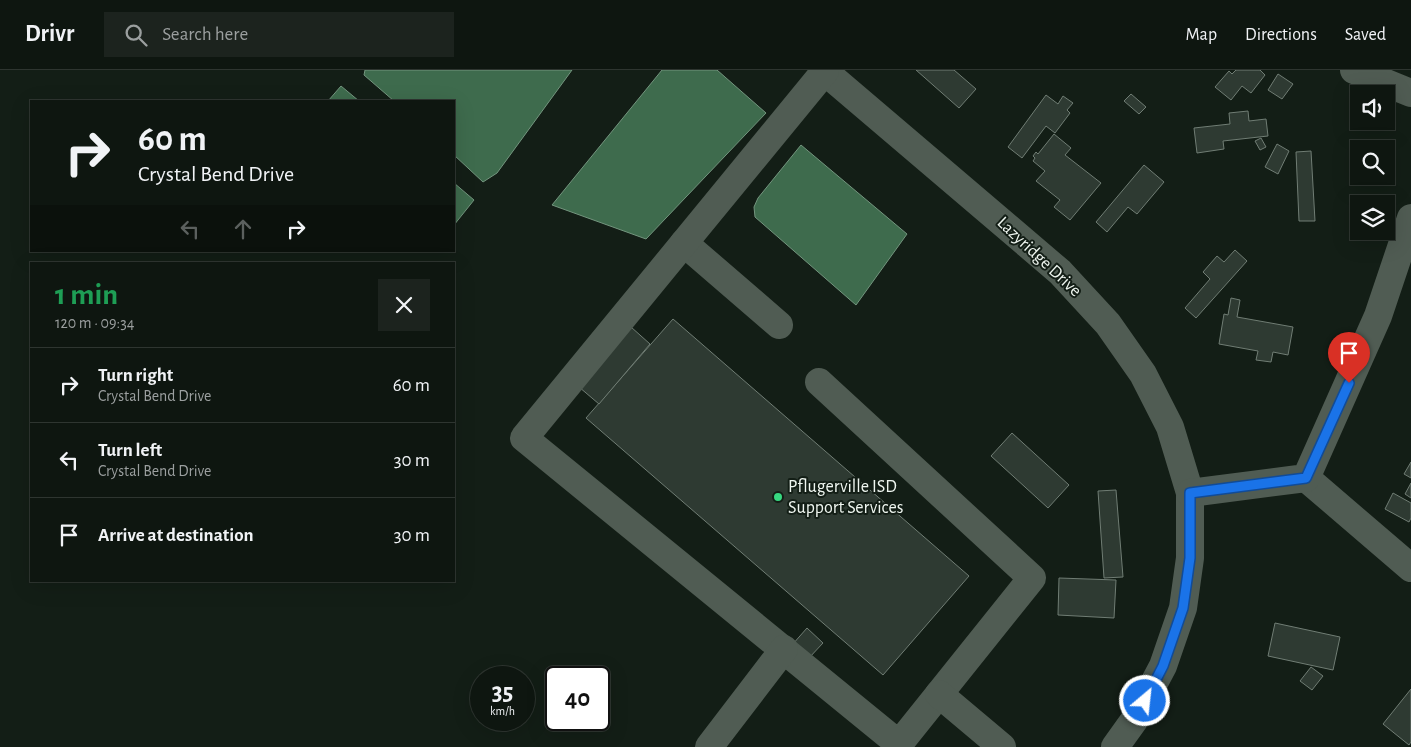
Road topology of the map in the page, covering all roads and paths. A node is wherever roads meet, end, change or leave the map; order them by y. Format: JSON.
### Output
{"nodes":[{"id":1,"x":1354,"y":70,"type":"edge"},
{"id":2,"x":824,"y":71,"type":"edge"},
{"id":3,"x":1411,"y":93,"type":"edge"},
{"id":4,"x":1411,"y":218,"type":"edge"},
{"id":5,"x":684,"y":243,"type":"junction"},
{"id":6,"x":779,"y":325,"type":"dead end"},
{"id":7,"x":819,"y":382,"type":"dead end"},
{"id":8,"x":1306,"y":478,"type":"junction"},
{"id":9,"x":1190,"y":493,"type":"junction"},
{"id":10,"x":1411,"y":568,"type":"edge"},
{"id":11,"x":784,"y":649,"type":"junction"},
{"id":12,"x":939,"y":694,"type":"junction"},
{"id":13,"x":900,"y":745,"type":"edge"},
{"id":14,"x":708,"y":747,"type":"edge"},
{"id":15,"x":1002,"y":747,"type":"edge"},
{"id":16,"x":1115,"y":747,"type":"edge"}],
"edges":[{"from":1,"to":3,"type":"street"},
{"from":2,"to":5,"type":"street"},
{"from":2,"to":9,"type":"street","name":"Lazyridge Drive"},
{"from":4,"to":8,"type":"street"},
{"from":5,"to":6,"type":"street"},
{"from":5,"to":11,"type":"street"},
{"from":7,"to":12,"type":"street"},
{"from":8,"to":9,"type":"street"},
{"from":8,"to":10,"type":"street"},
{"from":9,"to":16,"type":"street","name":"Lazyridge Drive"},
{"from":11,"to":13,"type":"street"},
{"from":11,"to":14,"type":"street"},
{"from":12,"to":13,"type":"street"},
{"from":12,"to":15,"type":"street"}]}
